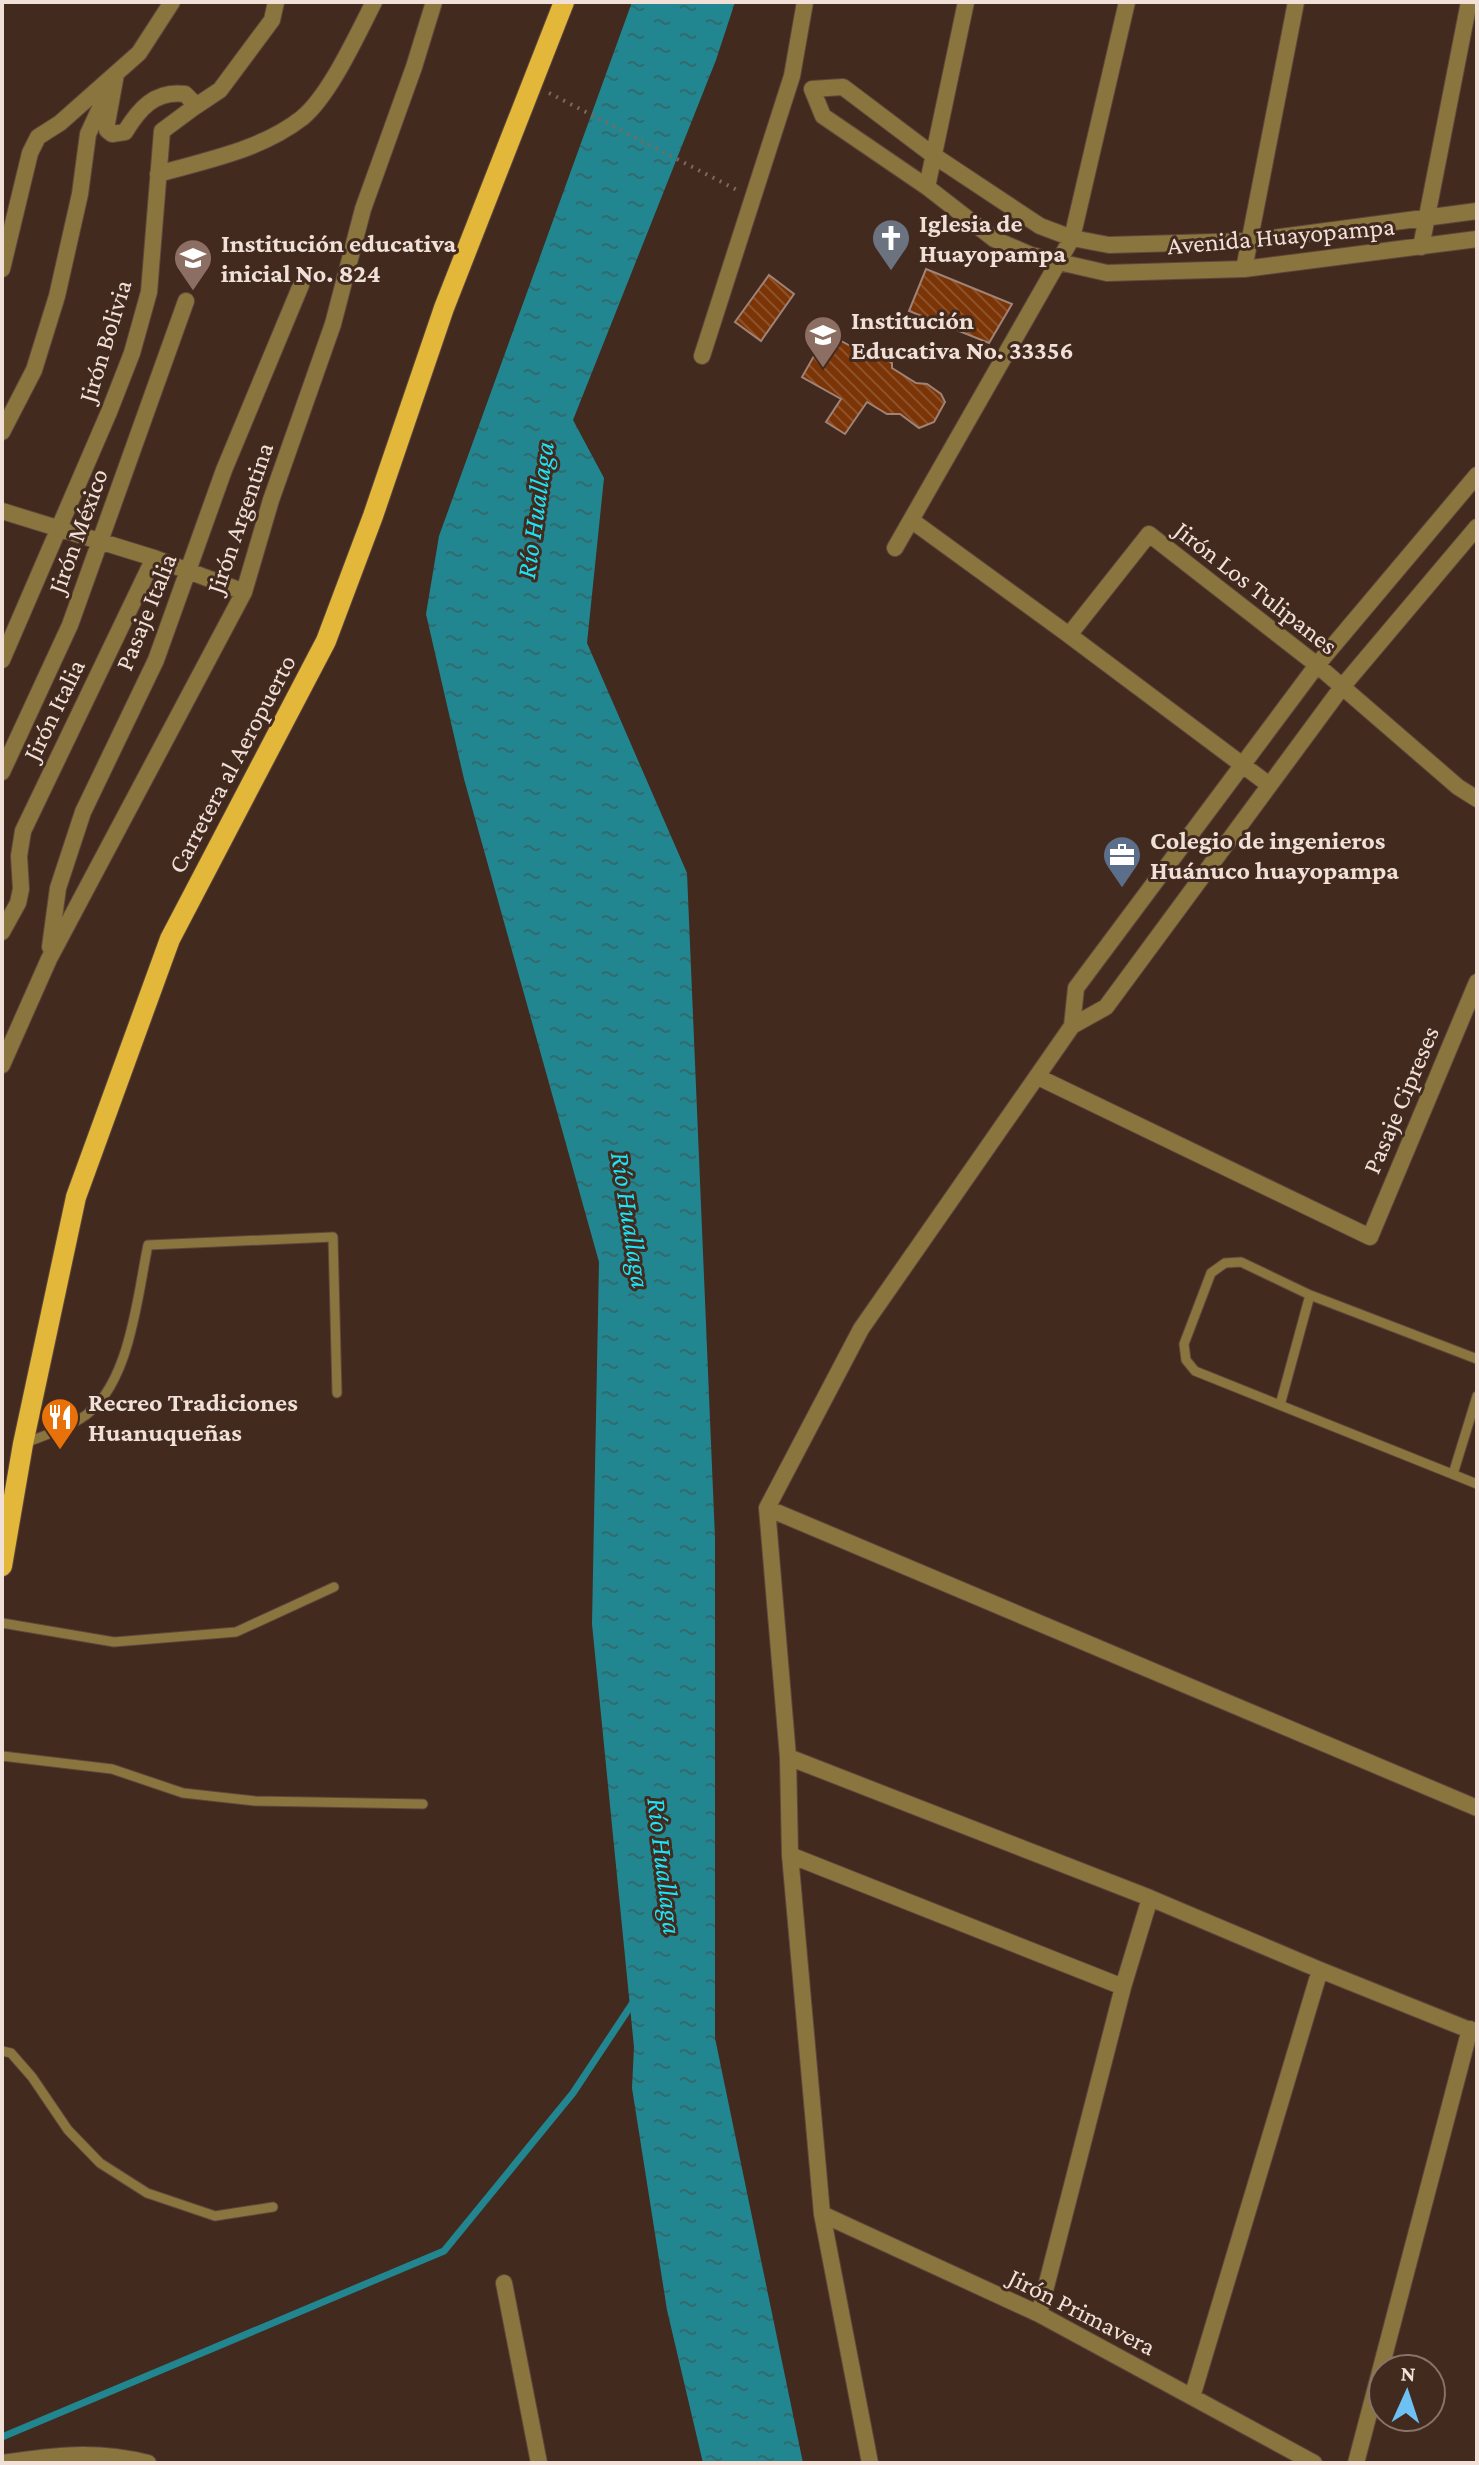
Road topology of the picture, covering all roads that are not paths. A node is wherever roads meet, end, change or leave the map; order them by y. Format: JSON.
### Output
{"nodes":[{"id":1,"x":172,"y":2,"type":"edge"},
{"id":2,"x":276,"y":2,"type":"edge"},
{"id":3,"x":374,"y":2,"type":"edge"},
{"id":4,"x":434,"y":2,"type":"edge"},
{"id":5,"x":564,"y":2,"type":"edge"},
{"id":6,"x":805,"y":2,"type":"edge"},
{"id":7,"x":966,"y":2,"type":"edge"},
{"id":8,"x":1127,"y":2,"type":"edge"},
{"id":9,"x":1296,"y":2,"type":"edge"},
{"id":10,"x":1469,"y":2,"type":"edge"},
{"id":11,"x":116,"y":74,"type":"junction"},
{"id":12,"x":792,"y":76,"type":"junction"},
{"id":13,"x":812,"y":89,"type":"junction"},
{"id":14,"x":193,"y":108,"type":"junction"},
{"id":15,"x":933,"y":155,"type":"junction"},
{"id":16,"x":158,"y":174,"type":"junction"},
{"id":17,"x":927,"y":187,"type":"junction"},
{"id":18,"x":1477,"y":211,"type":"edge"},
{"id":19,"x":1426,"y":217,"type":"junction"},
{"id":20,"x":1072,"y":238,"type":"junction"},
{"id":21,"x":1477,"y":239,"type":"edge"},
{"id":22,"x":1250,"y":241,"type":"junction"},
{"id":23,"x":1421,"y":247,"type":"junction"},
{"id":24,"x":1059,"y":262,"type":"junction"},
{"id":25,"x":2,"y":269,"type":"edge"},
{"id":26,"x":1244,"y":269,"type":"junction"},
{"id":27,"x":301,"y":285,"type":"dead end"},
{"id":28,"x":186,"y":301,"type":"dead end"},
{"id":29,"x":702,"y":356,"type":"dead end"},
{"id":30,"x":2,"y":432,"type":"edge"},
{"id":31,"x":1477,"y":475,"type":"edge"},
{"id":32,"x":2,"y":511,"type":"edge"},
{"id":33,"x":911,"y":520,"type":"junction"},
{"id":34,"x":1477,"y":527,"type":"edge"},
{"id":35,"x":58,"y":528,"type":"junction"},
{"id":36,"x":100,"y":541,"type":"junction"},
{"id":37,"x":895,"y":548,"type":"dead end"},
{"id":38,"x":154,"y":558,"type":"junction"},
{"id":39,"x":189,"y":572,"type":"junction"},
{"id":40,"x":244,"y":592,"type":"junction"},
{"id":41,"x":1069,"y":635,"type":"junction"},
{"id":42,"x":2,"y":660,"type":"edge"},
{"id":43,"x":1317,"y":665,"type":"junction"},
{"id":44,"x":1342,"y":687,"type":"junction"},
{"id":45,"x":1244,"y":764,"type":"junction"},
{"id":46,"x":2,"y":772,"type":"edge"},
{"id":47,"x":1268,"y":784,"type":"junction"},
{"id":48,"x":1477,"y":799,"type":"edge"},
{"id":49,"x":2,"y":932,"type":"edge"},
{"id":50,"x":49,"y":959,"type":"junction"},
{"id":51,"x":1477,"y":982,"type":"edge"},
{"id":52,"x":1072,"y":1026,"type":"junction"},
{"id":53,"x":2,"y":1065,"type":"edge"},
{"id":54,"x":1038,"y":1077,"type":"junction"},
{"id":55,"x":1310,"y":1295,"type":"junction"},
{"id":56,"x":1477,"y":1359,"type":"edge"},
{"id":57,"x":337,"y":1393,"type":"dead end"},
{"id":58,"x":1477,"y":1396,"type":"edge"},
{"id":59,"x":1280,"y":1405,"type":"junction"},
{"id":60,"x":23,"y":1444,"type":"junction"},
{"id":61,"x":1453,"y":1474,"type":"junction"},
{"id":62,"x":1477,"y":1484,"type":"edge"},
{"id":63,"x":767,"y":1508,"type":"junction"},
{"id":64,"x":2,"y":1566,"type":"edge"},
{"id":65,"x":334,"y":1587,"type":"dead end"},
{"id":66,"x":2,"y":1623,"type":"edge"},
{"id":67,"x":2,"y":1756,"type":"edge"},
{"id":68,"x":788,"y":1757,"type":"junction"},
{"id":69,"x":423,"y":1804,"type":"dead end"},
{"id":70,"x":1477,"y":1808,"type":"edge"},
{"id":71,"x":790,"y":1855,"type":"junction"},
{"id":72,"x":1150,"y":1898,"type":"junction"},
{"id":73,"x":1320,"y":1970,"type":"junction"},
{"id":74,"x":1123,"y":1987,"type":"junction"},
{"id":75,"x":1473,"y":2031,"type":"edge"},
{"id":76,"x":2,"y":2051,"type":"edge"},
{"id":77,"x":273,"y":2207,"type":"dead end"},
{"id":78,"x":822,"y":2214,"type":"junction"},
{"id":79,"x":504,"y":2283,"type":"dead end"},
{"id":80,"x":1039,"y":2314,"type":"junction"},
{"id":81,"x":1192,"y":2397,"type":"junction"},
{"id":82,"x":2,"y":2463,"type":"edge"},
{"id":83,"x":148,"y":2463,"type":"edge"},
{"id":84,"x":539,"y":2463,"type":"edge"},
{"id":85,"x":870,"y":2463,"type":"edge"},
{"id":86,"x":1314,"y":2463,"type":"edge"},
{"id":87,"x":1356,"y":2463,"type":"edge"}],
"edges":[{"from":1,"to":11,"type":"street"},
{"from":2,"to":14,"type":"street","name":"Jirón Bolivia"},
{"from":3,"to":16,"type":"street"},
{"from":4,"to":40,"type":"street","name":"Jirón Argentina"},
{"from":5,"to":60,"type":"main road","name":"Carretera al Aeropuerto"},
{"from":6,"to":12,"type":"street"},
{"from":7,"to":15,"type":"street"},
{"from":8,"to":20,"type":"street"},
{"from":9,"to":22,"type":"street"},
{"from":10,"to":19,"type":"street"},
{"from":11,"to":14,"type":"street"},
{"from":11,"to":25,"type":"street"},
{"from":11,"to":30,"type":"street"},
{"from":12,"to":13,"type":"street"},
{"from":12,"to":29,"type":"street"},
{"from":13,"to":15,"type":"street","name":"Avenida Huayopampa"},
{"from":13,"to":17,"type":"street","name":"Avenida Huayopampa"},
{"from":14,"to":16,"type":"street","name":"Jirón Bolivia"},
{"from":15,"to":17,"type":"street"},
{"from":15,"to":20,"type":"street","name":"Avenida Huayopampa"},
{"from":16,"to":35,"type":"street","name":"Jirón Bolivia"},
{"from":17,"to":24,"type":"street","name":"Avenida Huayopampa"},
{"from":18,"to":19,"type":"street","name":"Avenida Huayopampa"},
{"from":19,"to":22,"type":"street","name":"Avenida Huayopampa"},
{"from":19,"to":23,"type":"street"},
{"from":20,"to":22,"type":"street","name":"Avenida Huayopampa"},
{"from":20,"to":24,"type":"street"},
{"from":21,"to":23,"type":"street","name":"Avenida Huayopampa"},
{"from":22,"to":26,"type":"street"},
{"from":23,"to":26,"type":"street","name":"Avenida Huayopampa"},
{"from":24,"to":26,"type":"street","name":"Avenida Huayopampa"},
{"from":24,"to":33,"type":"street"},
{"from":27,"to":39,"type":"street","name":"Pasaje Italia"},
{"from":28,"to":36,"type":"street","name":"Jirón México"},
{"from":31,"to":43,"type":"street"},
{"from":32,"to":35,"type":"street"},
{"from":33,"to":37,"type":"street"},
{"from":33,"to":41,"type":"street"},
{"from":34,"to":44,"type":"street"},
{"from":35,"to":36,"type":"street"},
{"from":35,"to":42,"type":"street","name":"Jirón Bolivia"},
{"from":36,"to":38,"type":"street"},
{"from":36,"to":46,"type":"street","name":"Jirón México"},
{"from":38,"to":39,"type":"street"},
{"from":38,"to":49,"type":"street","name":"Jirón Italia"},
{"from":39,"to":40,"type":"street"},
{"from":39,"to":50,"type":"street","name":"Pasaje Italia"},
{"from":40,"to":50,"type":"street","name":"Jirón Argentina"},
{"from":41,"to":43,"type":"street","name":"Jirón Los Tulipanes"},
{"from":41,"to":45,"type":"street"},
{"from":43,"to":44,"type":"street","name":"Jirón Los Tulipanes"},
{"from":43,"to":45,"type":"street"},
{"from":44,"to":47,"type":"street"},
{"from":44,"to":48,"type":"street","name":"Jirón Los Tulipanes"},
{"from":45,"to":47,"type":"street"},
{"from":45,"to":52,"type":"street"},
{"from":47,"to":52,"type":"street"},
{"from":50,"to":53,"type":"street","name":"Jirón Argentina"},
{"from":51,"to":54,"type":"street","name":"Pasaje Cipreses"},
{"from":52,"to":54,"type":"street"},
{"from":54,"to":63,"type":"street"},
{"from":55,"to":56,"type":"lane"},
{"from":55,"to":59,"type":"lane"},
{"from":55,"to":59,"type":"lane"},
{"from":57,"to":60,"type":"lane"},
{"from":58,"to":61,"type":"lane"},
{"from":59,"to":61,"type":"lane"},
{"from":60,"to":64,"type":"main road","name":"Carretera al Aeropuerto"},
{"from":61,"to":62,"type":"lane"},
{"from":63,"to":68,"type":"street"},
{"from":63,"to":70,"type":"street"},
{"from":65,"to":66,"type":"lane"},
{"from":67,"to":69,"type":"lane"},
{"from":68,"to":71,"type":"street"},
{"from":68,"to":72,"type":"street"},
{"from":71,"to":74,"type":"street"},
{"from":71,"to":78,"type":"street"},
{"from":72,"to":73,"type":"street"},
{"from":72,"to":74,"type":"street"},
{"from":73,"to":75,"type":"street"},
{"from":73,"to":81,"type":"street"},
{"from":74,"to":80,"type":"street"},
{"from":75,"to":87,"type":"street"},
{"from":76,"to":77,"type":"lane"},
{"from":78,"to":80,"type":"street","name":"Jirón Primavera"},
{"from":78,"to":85,"type":"street"},
{"from":79,"to":84,"type":"street"},
{"from":80,"to":81,"type":"street","name":"Jirón Primavera"},
{"from":81,"to":86,"type":"street","name":"Jirón Primavera"},
{"from":82,"to":83,"type":"street"}]}
